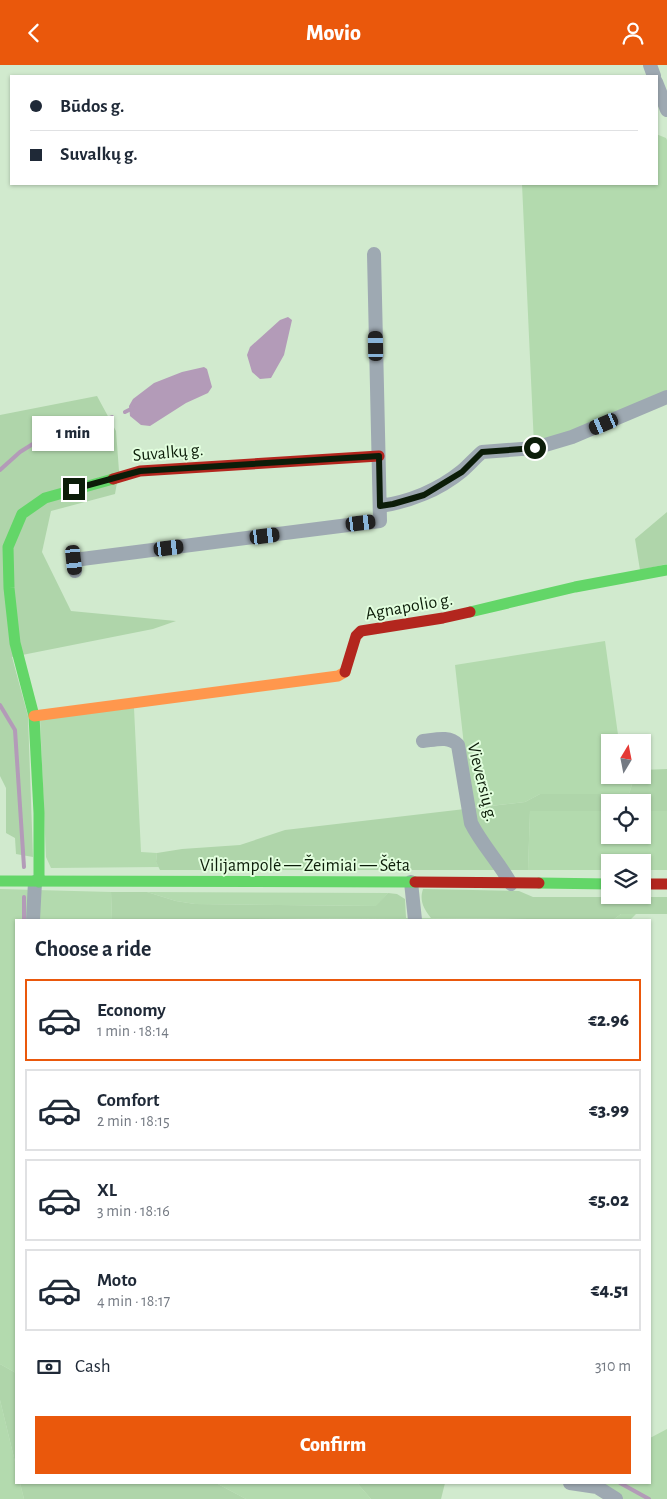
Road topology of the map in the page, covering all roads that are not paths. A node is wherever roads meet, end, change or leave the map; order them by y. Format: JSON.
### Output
{"nodes":[{"id":1,"x":658,"y":87,"type":"edge"},
{"id":2,"x":667,"y":110,"type":"edge"},
{"id":3,"x":374,"y":255,"type":"dead end"},
{"id":4,"x":667,"y":397,"type":"edge"},
{"id":5,"x":379,"y":456,"type":"junction"},
{"id":6,"x":380,"y":506,"type":"junction"},
{"id":7,"x":667,"y":570,"type":"edge"},
{"id":8,"x":75,"y":571,"type":"dead end"},
{"id":9,"x":34,"y":716,"type":"junction"},
{"id":10,"x":423,"y":741,"type":"dead end"},
{"id":11,"x":0,"y":881,"type":"edge"},
{"id":12,"x":37,"y":882,"type":"junction"},
{"id":13,"x":411,"y":882,"type":"junction"},
{"id":14,"x":511,"y":884,"type":"junction"},
{"id":15,"x":601,"y":884,"type":"edge"},
{"id":16,"x":651,"y":884,"type":"edge"},
{"id":17,"x":667,"y":884,"type":"edge"},
{"id":18,"x":34,"y":919,"type":"edge"},
{"id":19,"x":415,"y":919,"type":"edge"},
{"id":20,"x":577,"y":1484,"type":"edge"},
{"id":21,"x":616,"y":1499,"type":"edge"}],
"edges":[{"from":1,"to":2,"type":"street"},
{"from":3,"to":5,"type":"street"},
{"from":4,"to":6,"type":"street"},
{"from":5,"to":6,"type":"street"},
{"from":5,"to":9,"type":"street","name":"Suvalkų g."},
{"from":6,"to":8,"type":"street"},
{"from":7,"to":9,"type":"street","name":"Agnapolio g."},
{"from":9,"to":12,"type":"street","name":"Suvalkų g."},
{"from":10,"to":14,"type":"street","name":"Vieversių g."},
{"from":11,"to":12,"type":"street","name":"Vilijampolė — Žeimiai — Šėta"},
{"from":12,"to":13,"type":"street","name":"Vilijampolė — Žeimiai — Šėta"},
{"from":12,"to":18,"type":"street"},
{"from":13,"to":14,"type":"street","name":"Vilijampolė — Žeimiai — Šėta"},
{"from":13,"to":19,"type":"street"},
{"from":14,"to":15,"type":"street","name":"Vilijampolė — Žeimiai — Šėta"},
{"from":16,"to":17,"type":"street"},
{"from":20,"to":21,"type":"street"}]}
